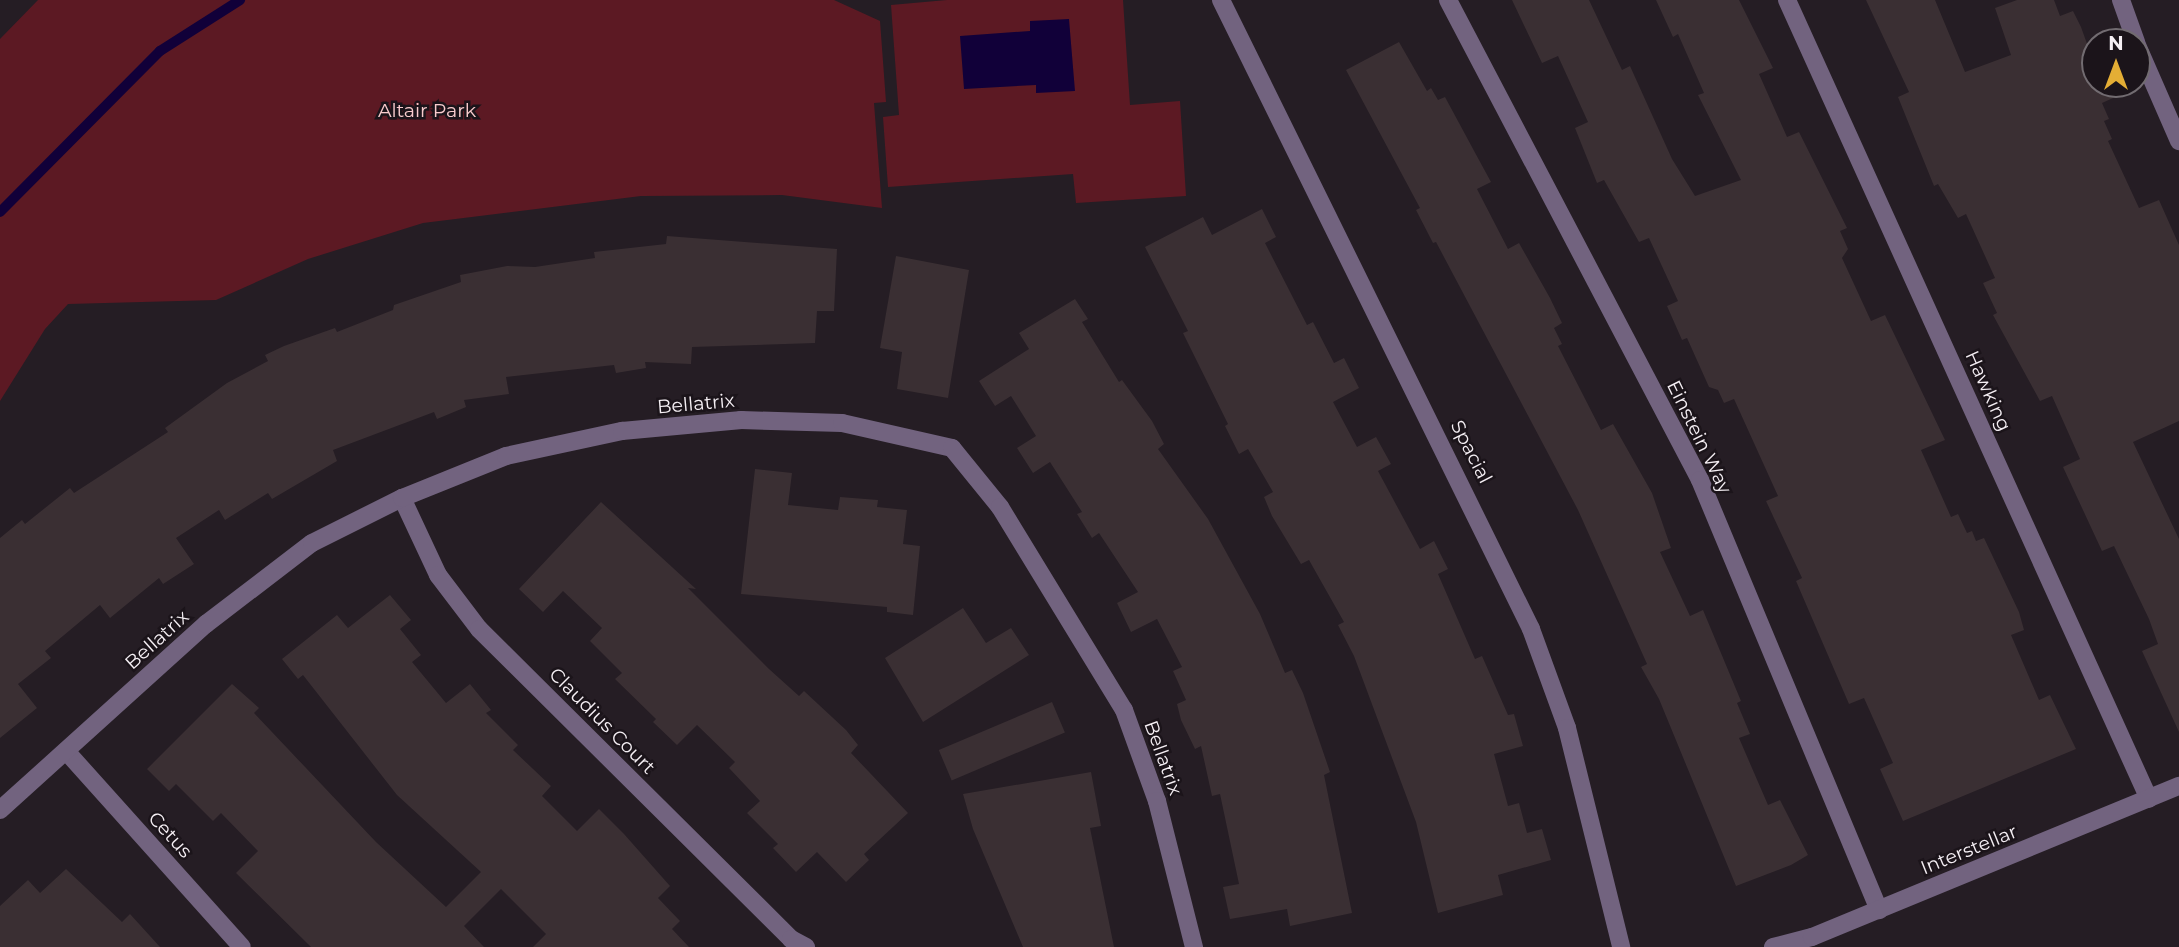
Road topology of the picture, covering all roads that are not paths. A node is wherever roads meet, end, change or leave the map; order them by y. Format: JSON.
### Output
{"nodes":[{"id":1,"x":1221,"y":0,"type":"edge"},
{"id":2,"x":1448,"y":0,"type":"edge"},
{"id":3,"x":1787,"y":0,"type":"edge"},
{"id":4,"x":2121,"y":0,"type":"edge"},
{"id":5,"x":2131,"y":28,"type":"edge"},
{"id":6,"x":2151,"y":77,"type":"edge"},
{"id":7,"x":2179,"y":141,"type":"edge"},
{"id":8,"x":402,"y":498,"type":"junction"},
{"id":9,"x":66,"y":751,"type":"junction"},
{"id":10,"x":2179,"y":786,"type":"edge"},
{"id":11,"x":2149,"y":799,"type":"junction"},
{"id":12,"x":0,"y":810,"type":"edge"},
{"id":13,"x":1879,"y":910,"type":"junction"},
{"id":14,"x":242,"y":947,"type":"edge"},
{"id":15,"x":806,"y":947,"type":"edge"},
{"id":16,"x":1194,"y":947,"type":"edge"},
{"id":17,"x":1621,"y":947,"type":"edge"},
{"id":18,"x":1773,"y":947,"type":"edge"}],
"edges":[{"from":1,"to":17,"type":"street","name":"Spacial"},
{"from":2,"to":13,"type":"street","name":"Einstein Way"},
{"from":3,"to":11,"type":"street","name":"Hawking"},
{"from":4,"to":5,"type":"street"},
{"from":6,"to":7,"type":"street"},
{"from":8,"to":9,"type":"street","name":"Bellatrix"},
{"from":8,"to":15,"type":"street","name":"Claudius Court"},
{"from":8,"to":16,"type":"street","name":"Bellatrix"},
{"from":9,"to":12,"type":"street","name":"Bellatrix"},
{"from":9,"to":14,"type":"street","name":"Cetus"},
{"from":10,"to":11,"type":"street","name":"Interstellar"},
{"from":11,"to":13,"type":"street","name":"Interstellar"},
{"from":13,"to":18,"type":"street","name":"Interstellar"}]}
